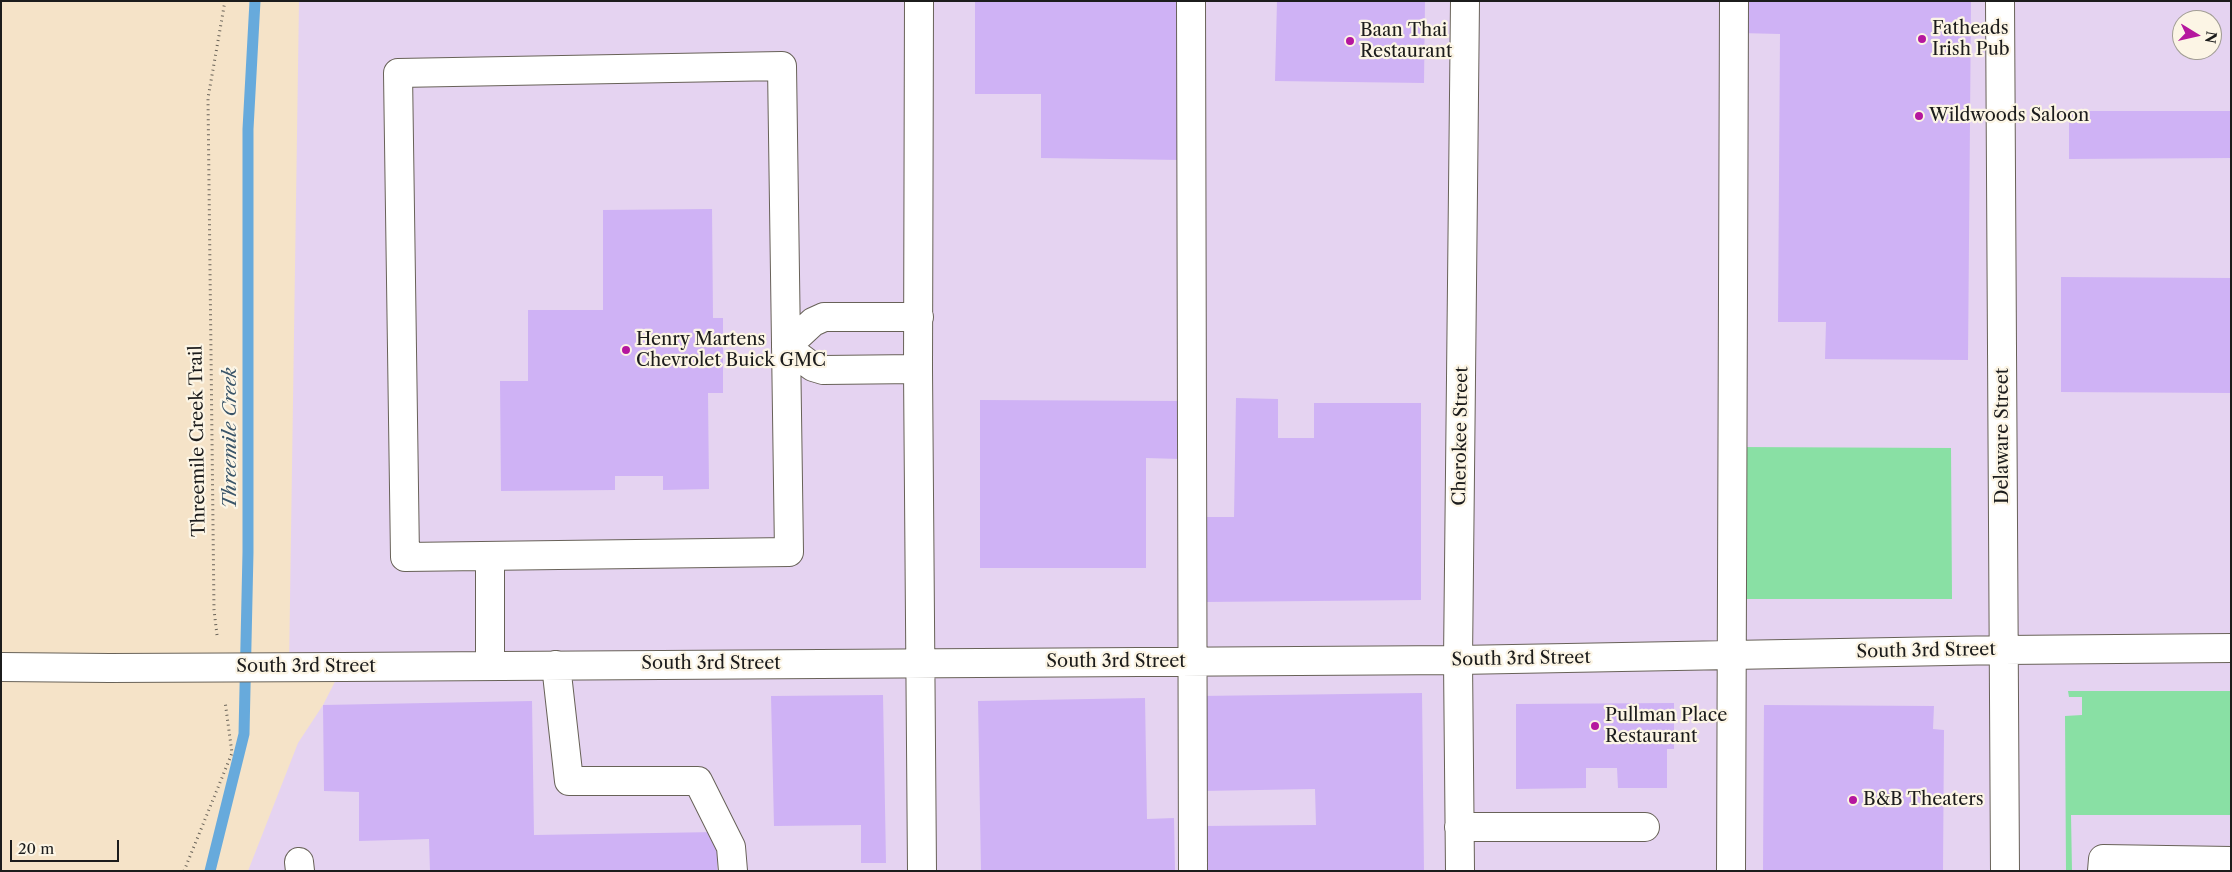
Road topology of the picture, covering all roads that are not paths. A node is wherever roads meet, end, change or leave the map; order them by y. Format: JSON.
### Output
{"nodes":[{"id":1,"x":919,"y":1,"type":"edge"},
{"id":2,"x":1191,"y":1,"type":"edge"},
{"id":3,"x":1465,"y":1,"type":"edge"},
{"id":4,"x":1734,"y":1,"type":"edge"},
{"id":5,"x":2000,"y":1,"type":"edge"},
{"id":6,"x":919,"y":317,"type":"junction"},
{"id":7,"x":786,"y":347,"type":"junction"},
{"id":8,"x":918,"y":369,"type":"junction"},
{"id":9,"x":490,"y":556,"type":"junction"},
{"id":10,"x":2231,"y":648,"type":"edge"},
{"id":11,"x":2004,"y":650,"type":"junction"},
{"id":12,"x":1732,"y":655,"type":"junction"},
{"id":13,"x":1458,"y":660,"type":"junction"},
{"id":14,"x":1192,"y":661,"type":"junction"},
{"id":15,"x":920,"y":663,"type":"junction"},
{"id":16,"x":490,"y":665,"type":"junction"},
{"id":17,"x":556,"y":665,"type":"junction"},
{"id":18,"x":1,"y":667,"type":"edge"},
{"id":19,"x":1460,"y":827,"type":"junction"},
{"id":20,"x":1645,"y":827,"type":"dead end"},
{"id":21,"x":2231,"y":861,"type":"edge"},
{"id":22,"x":733,"y":871,"type":"edge"},
{"id":23,"x":922,"y":871,"type":"edge"},
{"id":24,"x":1194,"y":871,"type":"edge"},
{"id":25,"x":1460,"y":871,"type":"edge"},
{"id":26,"x":1731,"y":871,"type":"edge"},
{"id":27,"x":2005,"y":871,"type":"edge"},
{"id":28,"x":2102,"y":871,"type":"edge"}],
"edges":[{"from":1,"to":6,"type":"street"},
{"from":2,"to":14,"type":"street"},
{"from":3,"to":13,"type":"street","name":"Cherokee Street"},
{"from":4,"to":12,"type":"street"},
{"from":5,"to":11,"type":"street","name":"Delaware Street"},
{"from":6,"to":7,"type":"street"},
{"from":6,"to":8,"type":"street"},
{"from":7,"to":8,"type":"street"},
{"from":7,"to":9,"type":"street"},
{"from":7,"to":9,"type":"street"},
{"from":8,"to":15,"type":"street"},
{"from":9,"to":16,"type":"street"},
{"from":10,"to":11,"type":"street","name":"South 3rd Street"},
{"from":11,"to":12,"type":"street","name":"South 3rd Street"},
{"from":11,"to":27,"type":"street","name":"Delaware Street"},
{"from":12,"to":13,"type":"street","name":"South 3rd Street"},
{"from":12,"to":26,"type":"street"},
{"from":13,"to":14,"type":"street","name":"South 3rd Street"},
{"from":13,"to":19,"type":"street","name":"Cherokee Street"},
{"from":14,"to":15,"type":"street","name":"South 3rd Street"},
{"from":14,"to":24,"type":"street"},
{"from":15,"to":17,"type":"street","name":"South 3rd Street"},
{"from":15,"to":23,"type":"street"},
{"from":16,"to":17,"type":"street","name":"South 3rd Street"},
{"from":16,"to":18,"type":"street","name":"South 3rd Street","bridge":true},
{"from":17,"to":22,"type":"street"},
{"from":19,"to":20,"type":"street"},
{"from":19,"to":25,"type":"street","name":"Cherokee Street"},
{"from":21,"to":28,"type":"street"}]}
